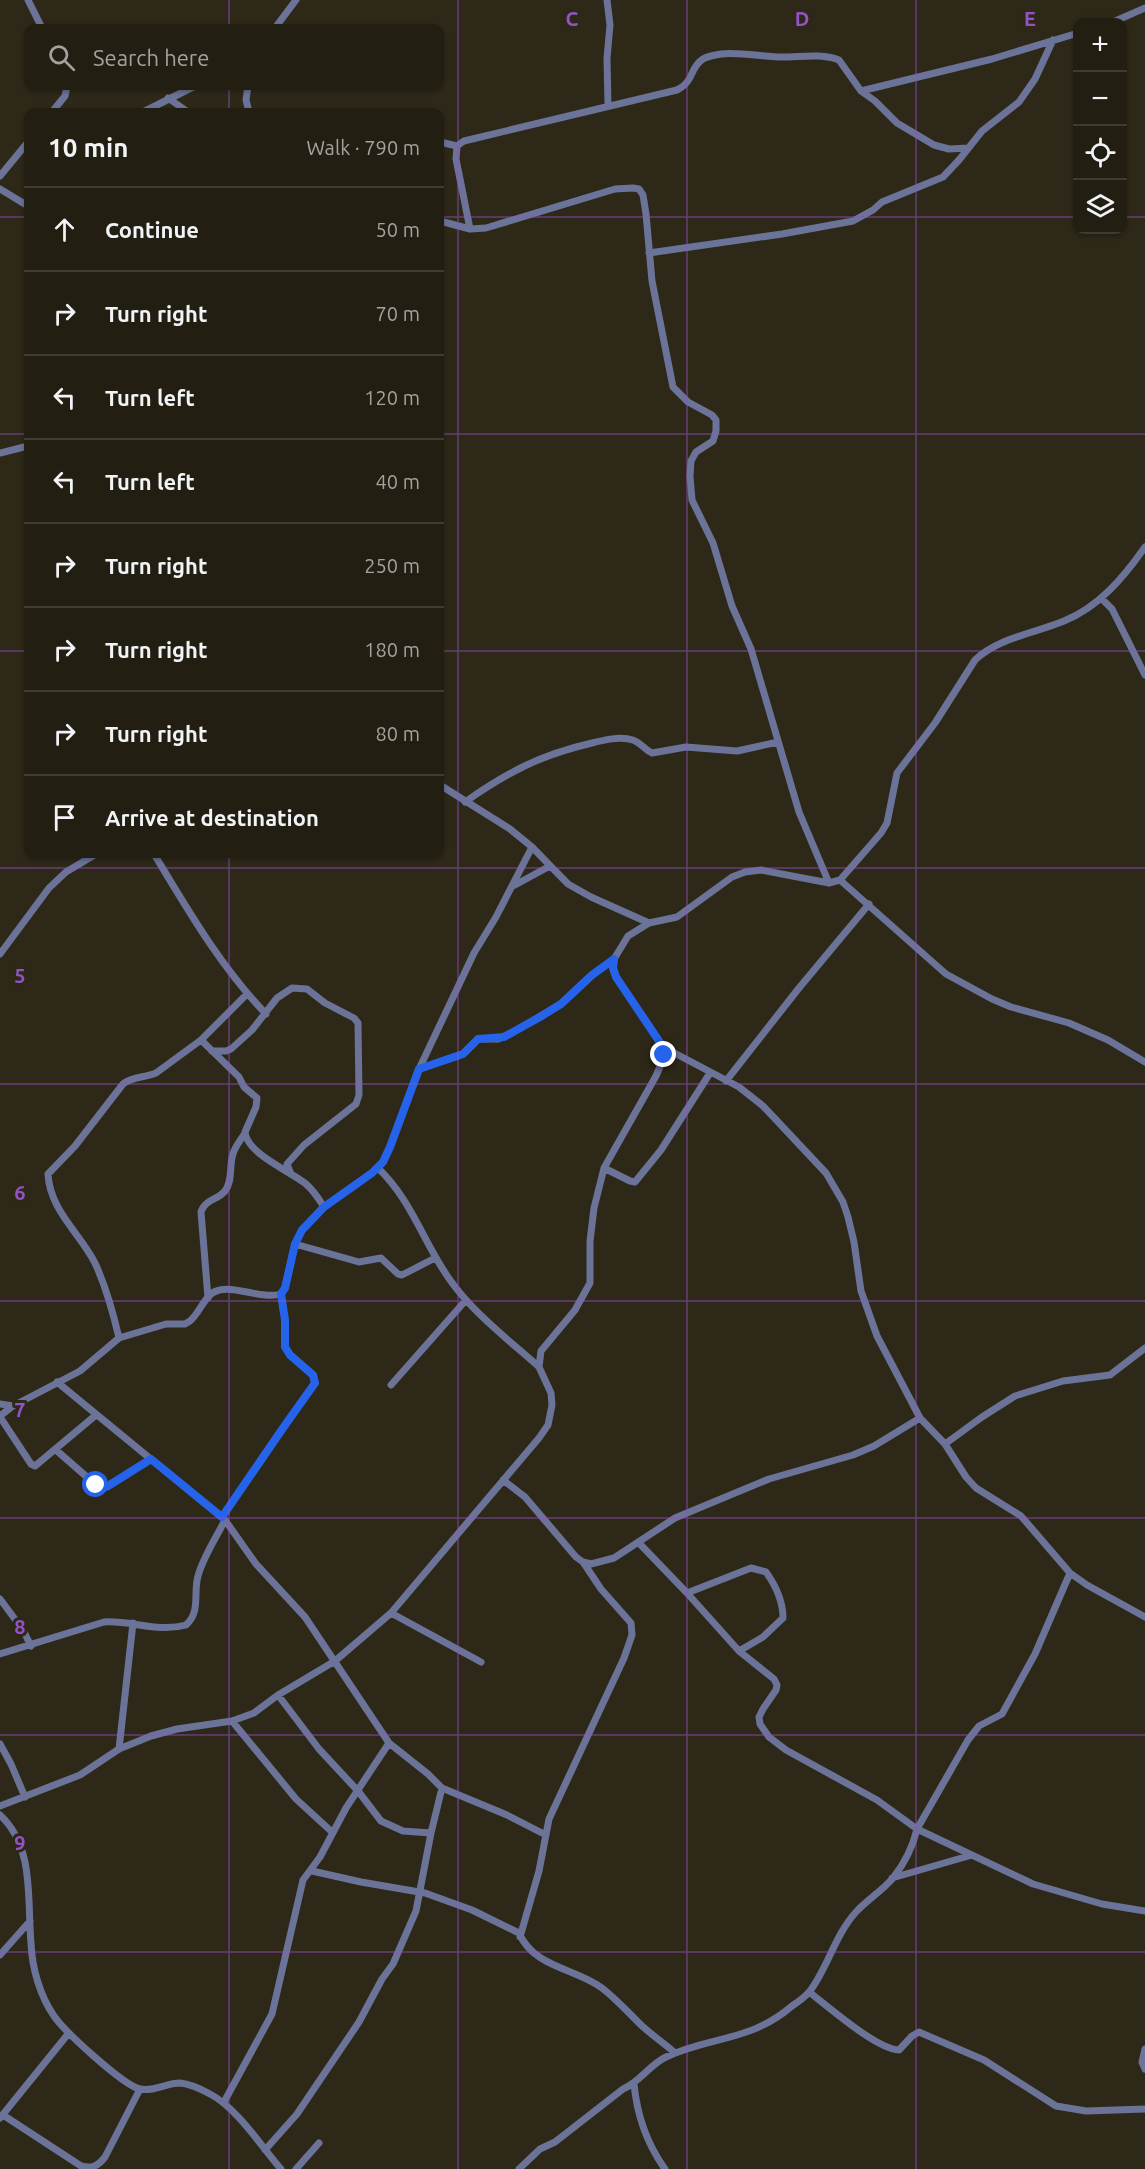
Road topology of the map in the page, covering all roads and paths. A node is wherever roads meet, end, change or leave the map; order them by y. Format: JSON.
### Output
{"nodes":[{"id":1,"x":28,"y":0,"type":"edge"},
{"id":2,"x":296,"y":0,"type":"edge"},
{"id":3,"x":607,"y":0,"type":"edge"},
{"id":4,"x":1145,"y":8,"type":"edge"},
{"id":5,"x":1122,"y":18,"type":"edge"},
{"id":6,"x":40,"y":24,"type":"edge"},
{"id":7,"x":278,"y":24,"type":"edge"},
{"id":8,"x":1073,"y":34,"type":"edge"},
{"id":9,"x":1053,"y":40,"type":"junction"},
{"id":10,"x":66,"y":90,"type":"edge"},
{"id":11,"x":186,"y":90,"type":"edge"},
{"id":12,"x":247,"y":90,"type":"edge"},
{"id":13,"x":861,"y":91,"type":"junction"},
{"id":14,"x":168,"y":98,"type":"junction"},
{"id":15,"x":608,"y":106,"type":"junction"},
{"id":16,"x":55,"y":108,"type":"edge"},
{"id":17,"x":150,"y":108,"type":"edge"},
{"id":18,"x":182,"y":108,"type":"edge"},
{"id":19,"x":248,"y":108,"type":"edge"},
{"id":20,"x":444,"y":143,"type":"edge"},
{"id":21,"x":457,"y":146,"type":"junction"},
{"id":22,"x":24,"y":147,"type":"edge"},
{"id":23,"x":968,"y":148,"type":"junction"},
{"id":24,"x":0,"y":176,"type":"edge"},
{"id":25,"x":0,"y":189,"type":"edge"},
{"id":26,"x":24,"y":204,"type":"edge"},
{"id":27,"x":444,"y":222,"type":"edge"},
{"id":28,"x":470,"y":229,"type":"junction"},
{"id":29,"x":649,"y":253,"type":"junction"},
{"id":30,"x":24,"y":447,"type":"edge"},
{"id":31,"x":0,"y":453,"type":"edge"},
{"id":32,"x":1145,"y":547,"type":"edge"},
{"id":33,"x":1101,"y":598,"type":"junction"},
{"id":34,"x":1145,"y":675,"type":"edge"},
{"id":35,"x":778,"y":742,"type":"junction"},
{"id":36,"x":444,"y":788,"type":"edge"},
{"id":37,"x":465,"y":802,"type":"junction"},
{"id":38,"x":532,"y":847,"type":"junction"},
{"id":39,"x":89,"y":858,"type":"edge"},
{"id":40,"x":156,"y":858,"type":"edge"},
{"id":41,"x":550,"y":867,"type":"junction"},
{"id":42,"x":840,"y":880,"type":"junction"},
{"id":43,"x":829,"y":883,"type":"junction"},
{"id":44,"x":513,"y":886,"type":"junction"},
{"id":45,"x":869,"y":904,"type":"junction"},
{"id":46,"x":649,"y":923,"type":"junction"},
{"id":47,"x":0,"y":954,"type":"edge"},
{"id":48,"x":614,"y":959,"type":"junction"},
{"id":49,"x":247,"y":994,"type":"junction"},
{"id":50,"x":266,"y":1014,"type":"junction"},
{"id":51,"x":201,"y":1040,"type":"junction"},
{"id":52,"x":663,"y":1047,"type":"junction"},
{"id":53,"x":212,"y":1051,"type":"junction"},
{"id":54,"x":1144,"y":1060,"type":"edge"},
{"id":55,"x":419,"y":1069,"type":"junction"},
{"id":56,"x":710,"y":1073,"type":"junction"},
{"id":57,"x":726,"y":1080,"type":"junction"},
{"id":58,"x":245,"y":1133,"type":"junction"},
{"id":59,"x":378,"y":1168,"type":"junction"},
{"id":60,"x":604,"y":1168,"type":"junction"},
{"id":61,"x":291,"y":1174,"type":"junction"},
{"id":62,"x":324,"y":1207,"type":"junction"},
{"id":63,"x":295,"y":1244,"type":"junction"},
{"id":64,"x":435,"y":1258,"type":"junction"},
{"id":65,"x":281,"y":1294,"type":"junction"},
{"id":66,"x":208,"y":1298,"type":"junction"},
{"id":67,"x":466,"y":1300,"type":"junction"},
{"id":68,"x":119,"y":1338,"type":"junction"},
{"id":69,"x":1145,"y":1348,"type":"edge"},
{"id":70,"x":539,"y":1367,"type":"junction"},
{"id":71,"x":57,"y":1382,"type":"junction"},
{"id":72,"x":391,"y":1385,"type":"dead end"},
{"id":73,"x":0,"y":1404,"type":"edge"},
{"id":74,"x":13,"y":1406,"type":"junction"},
{"id":75,"x":96,"y":1415,"type":"junction"},
{"id":76,"x":0,"y":1416,"type":"edge"},
{"id":77,"x":921,"y":1418,"type":"junction"},
{"id":78,"x":945,"y":1444,"type":"junction"},
{"id":79,"x":56,"y":1450,"type":"junction"},
{"id":80,"x":151,"y":1459,"type":"junction"},
{"id":81,"x":503,"y":1480,"type":"junction"},
{"id":82,"x":224,"y":1519,"type":"junction"},
{"id":83,"x":638,"y":1542,"type":"junction"},
{"id":84,"x":583,"y":1562,"type":"junction"},
{"id":85,"x":1070,"y":1573,"type":"junction"},
{"id":86,"x":687,"y":1593,"type":"junction"},
{"id":87,"x":0,"y":1599,"type":"edge"},
{"id":88,"x":391,"y":1613,"type":"junction"},
{"id":89,"x":1145,"y":1617,"type":"edge"},
{"id":90,"x":133,"y":1623,"type":"junction"},
{"id":91,"x":31,"y":1646,"type":"junction"},
{"id":92,"x":739,"y":1652,"type":"junction"},
{"id":93,"x":0,"y":1654,"type":"edge"},
{"id":94,"x":335,"y":1661,"type":"junction"},
{"id":95,"x":480,"y":1662,"type":"dead end"},
{"id":96,"x":278,"y":1695,"type":"junction"},
{"id":97,"x":232,"y":1721,"type":"junction"},
{"id":98,"x":389,"y":1743,"type":"junction"},
{"id":99,"x":0,"y":1744,"type":"edge"},
{"id":100,"x":118,"y":1749,"type":"junction"},
{"id":101,"x":442,"y":1788,"type":"junction"},
{"id":102,"x":358,"y":1791,"type":"junction"},
{"id":103,"x":25,"y":1797,"type":"junction"},
{"id":104,"x":0,"y":1806,"type":"edge"},
{"id":105,"x":0,"y":1815,"type":"edge"},
{"id":106,"x":917,"y":1829,"type":"junction"},
{"id":107,"x":332,"y":1832,"type":"junction"},
{"id":108,"x":431,"y":1833,"type":"junction"},
{"id":109,"x":546,"y":1835,"type":"junction"},
{"id":110,"x":972,"y":1855,"type":"junction"},
{"id":111,"x":312,"y":1870,"type":"junction"},
{"id":112,"x":892,"y":1878,"type":"junction"},
{"id":113,"x":419,"y":1892,"type":"junction"},
{"id":114,"x":1145,"y":1911,"type":"edge"},
{"id":115,"x":30,"y":1921,"type":"junction"},
{"id":116,"x":520,"y":1936,"type":"junction"},
{"id":117,"x":0,"y":1955,"type":"edge"},
{"id":118,"x":809,"y":1992,"type":"junction"},
{"id":119,"x":68,"y":2034,"type":"junction"},
{"id":120,"x":1145,"y":2049,"type":"edge"},
{"id":121,"x":675,"y":2053,"type":"junction"},
{"id":122,"x":1145,"y":2069,"type":"edge"},
{"id":123,"x":634,"y":2084,"type":"junction"},
{"id":124,"x":140,"y":2090,"type":"junction"},
{"id":125,"x":224,"y":2102,"type":"junction"},
{"id":126,"x":1145,"y":2109,"type":"edge"},
{"id":127,"x":2,"y":2116,"type":"edge"},
{"id":128,"x":320,"y":2143,"type":"dead end"},
{"id":129,"x":265,"y":2150,"type":"junction"},
{"id":130,"x":281,"y":2169,"type":"edge"},
{"id":131,"x":297,"y":2169,"type":"edge"},
{"id":132,"x":519,"y":2169,"type":"edge"},
{"id":133,"x":665,"y":2169,"type":"edge"}],
"edges":[{"from":1,"to":6,"type":"street"},
{"from":2,"to":7,"type":"street"},
{"from":3,"to":15,"type":"street"},
{"from":4,"to":5,"type":"street"},
{"from":8,"to":9,"type":"street"},
{"from":9,"to":13,"type":"street"},
{"from":9,"to":23,"type":"street"},
{"from":10,"to":16,"type":"street"},
{"from":11,"to":14,"type":"street"},
{"from":12,"to":19,"type":"street"},
{"from":13,"to":15,"type":"street"},
{"from":13,"to":23,"type":"street"},
{"from":14,"to":17,"type":"street"},
{"from":14,"to":18,"type":"street"},
{"from":15,"to":21,"type":"street"},
{"from":20,"to":21,"type":"street"},
{"from":21,"to":28,"type":"street"},
{"from":22,"to":24,"type":"street"},
{"from":23,"to":29,"type":"street"},
{"from":25,"to":26,"type":"street"},
{"from":27,"to":28,"type":"street"},
{"from":28,"to":29,"type":"street"},
{"from":29,"to":35,"type":"street"},
{"from":30,"to":31,"type":"street"},
{"from":32,"to":33,"type":"street"},
{"from":33,"to":34,"type":"street"},
{"from":33,"to":42,"type":"street"},
{"from":35,"to":37,"type":"street"},
{"from":35,"to":43,"type":"street"},
{"from":36,"to":37,"type":"street"},
{"from":37,"to":38,"type":"street"},
{"from":38,"to":41,"type":"street"},
{"from":38,"to":44,"type":"street"},
{"from":39,"to":47,"type":"street"},
{"from":40,"to":49,"type":"street"},
{"from":41,"to":44,"type":"street"},
{"from":41,"to":46,"type":"street"},
{"from":42,"to":43,"type":"street"},
{"from":42,"to":45,"type":"street"},
{"from":43,"to":46,"type":"street"},
{"from":44,"to":55,"type":"street"},
{"from":45,"to":54,"type":"street"},
{"from":45,"to":57,"type":"street"},
{"from":46,"to":48,"type":"street"},
{"from":48,"to":52,"type":"street"},
{"from":48,"to":55,"type":"street"},
{"from":49,"to":50,"type":"street"},
{"from":49,"to":51,"type":"street"},
{"from":50,"to":53,"type":"street"},
{"from":50,"to":61,"type":"street"},
{"from":51,"to":53,"type":"street"},
{"from":51,"to":68,"type":"street"},
{"from":52,"to":56,"type":"street"},
{"from":52,"to":60,"type":"street"},
{"from":53,"to":58,"type":"street"},
{"from":55,"to":59,"type":"street"},
{"from":56,"to":57,"type":"street"},
{"from":56,"to":60,"type":"street"},
{"from":57,"to":77,"type":"street"},
{"from":58,"to":61,"type":"street"},
{"from":58,"to":66,"type":"street"},
{"from":59,"to":62,"type":"street"},
{"from":59,"to":64,"type":"street"},
{"from":60,"to":70,"type":"street"},
{"from":61,"to":62,"type":"street"},
{"from":62,"to":63,"type":"street"},
{"from":63,"to":64,"type":"street"},
{"from":63,"to":65,"type":"street"},
{"from":64,"to":67,"type":"street"},
{"from":65,"to":66,"type":"street"},
{"from":65,"to":82,"type":"street"},
{"from":66,"to":68,"type":"street"},
{"from":67,"to":70,"type":"street"},
{"from":67,"to":72,"type":"street"},
{"from":68,"to":71,"type":"street"},
{"from":69,"to":78,"type":"street"},
{"from":70,"to":81,"type":"street"},
{"from":71,"to":74,"type":"street"},
{"from":71,"to":75,"type":"street"},
{"from":73,"to":74,"type":"street"},
{"from":74,"to":76,"type":"street"},
{"from":75,"to":79,"type":"street"},
{"from":75,"to":80,"type":"street"},
{"from":76,"to":79,"type":"street"},
{"from":77,"to":78,"type":"street"},
{"from":77,"to":83,"type":"street"},
{"from":78,"to":85,"type":"street"},
{"from":79,"to":80,"type":"street"},
{"from":80,"to":82,"type":"street"},
{"from":81,"to":84,"type":"street"},
{"from":81,"to":88,"type":"street"},
{"from":82,"to":90,"type":"street"},
{"from":82,"to":94,"type":"street"},
{"from":83,"to":84,"type":"street"},
{"from":83,"to":86,"type":"street"},
{"from":84,"to":109,"type":"street"},
{"from":85,"to":89,"type":"street"},
{"from":85,"to":106,"type":"street"},
{"from":86,"to":92,"type":"street"},
{"from":86,"to":92,"type":"street"},
{"from":87,"to":91,"type":"street"},
{"from":88,"to":94,"type":"street"},
{"from":88,"to":95,"type":"street"},
{"from":90,"to":91,"type":"street"},
{"from":90,"to":100,"type":"street"},
{"from":91,"to":93,"type":"street"},
{"from":92,"to":106,"type":"street"},
{"from":94,"to":96,"type":"street"},
{"from":94,"to":98,"type":"street"},
{"from":96,"to":97,"type":"street"},
{"from":96,"to":102,"type":"street"},
{"from":97,"to":100,"type":"street"},
{"from":97,"to":107,"type":"street"},
{"from":98,"to":101,"type":"street"},
{"from":98,"to":102,"type":"street"},
{"from":99,"to":103,"type":"street"},
{"from":100,"to":103,"type":"street"},
{"from":101,"to":108,"type":"street"},
{"from":101,"to":109,"type":"street"},
{"from":102,"to":107,"type":"street"},
{"from":102,"to":108,"type":"street"},
{"from":103,"to":104,"type":"street"},
{"from":105,"to":115,"type":"street"},
{"from":106,"to":110,"type":"street"},
{"from":106,"to":112,"type":"street"},
{"from":107,"to":111,"type":"street"},
{"from":108,"to":113,"type":"street"},
{"from":109,"to":116,"type":"street"},
{"from":110,"to":112,"type":"street"},
{"from":110,"to":114,"type":"street"},
{"from":111,"to":113,"type":"street"},
{"from":111,"to":125,"type":"street"},
{"from":112,"to":118,"type":"street"},
{"from":113,"to":116,"type":"street"},
{"from":113,"to":129,"type":"street"},
{"from":115,"to":117,"type":"street"},
{"from":115,"to":119,"type":"street"},
{"from":116,"to":121,"type":"street"},
{"from":118,"to":121,"type":"street"},
{"from":118,"to":126,"type":"street"},
{"from":119,"to":124,"type":"street"},
{"from":119,"to":127,"type":"street"},
{"from":120,"to":122,"type":"street"},
{"from":121,"to":123,"type":"street"},
{"from":123,"to":132,"type":"street"},
{"from":123,"to":133,"type":"street"},
{"from":124,"to":125,"type":"street"},
{"from":124,"to":127,"type":"street"},
{"from":125,"to":129,"type":"street"},
{"from":128,"to":131,"type":"street"},
{"from":129,"to":130,"type":"street"}]}
